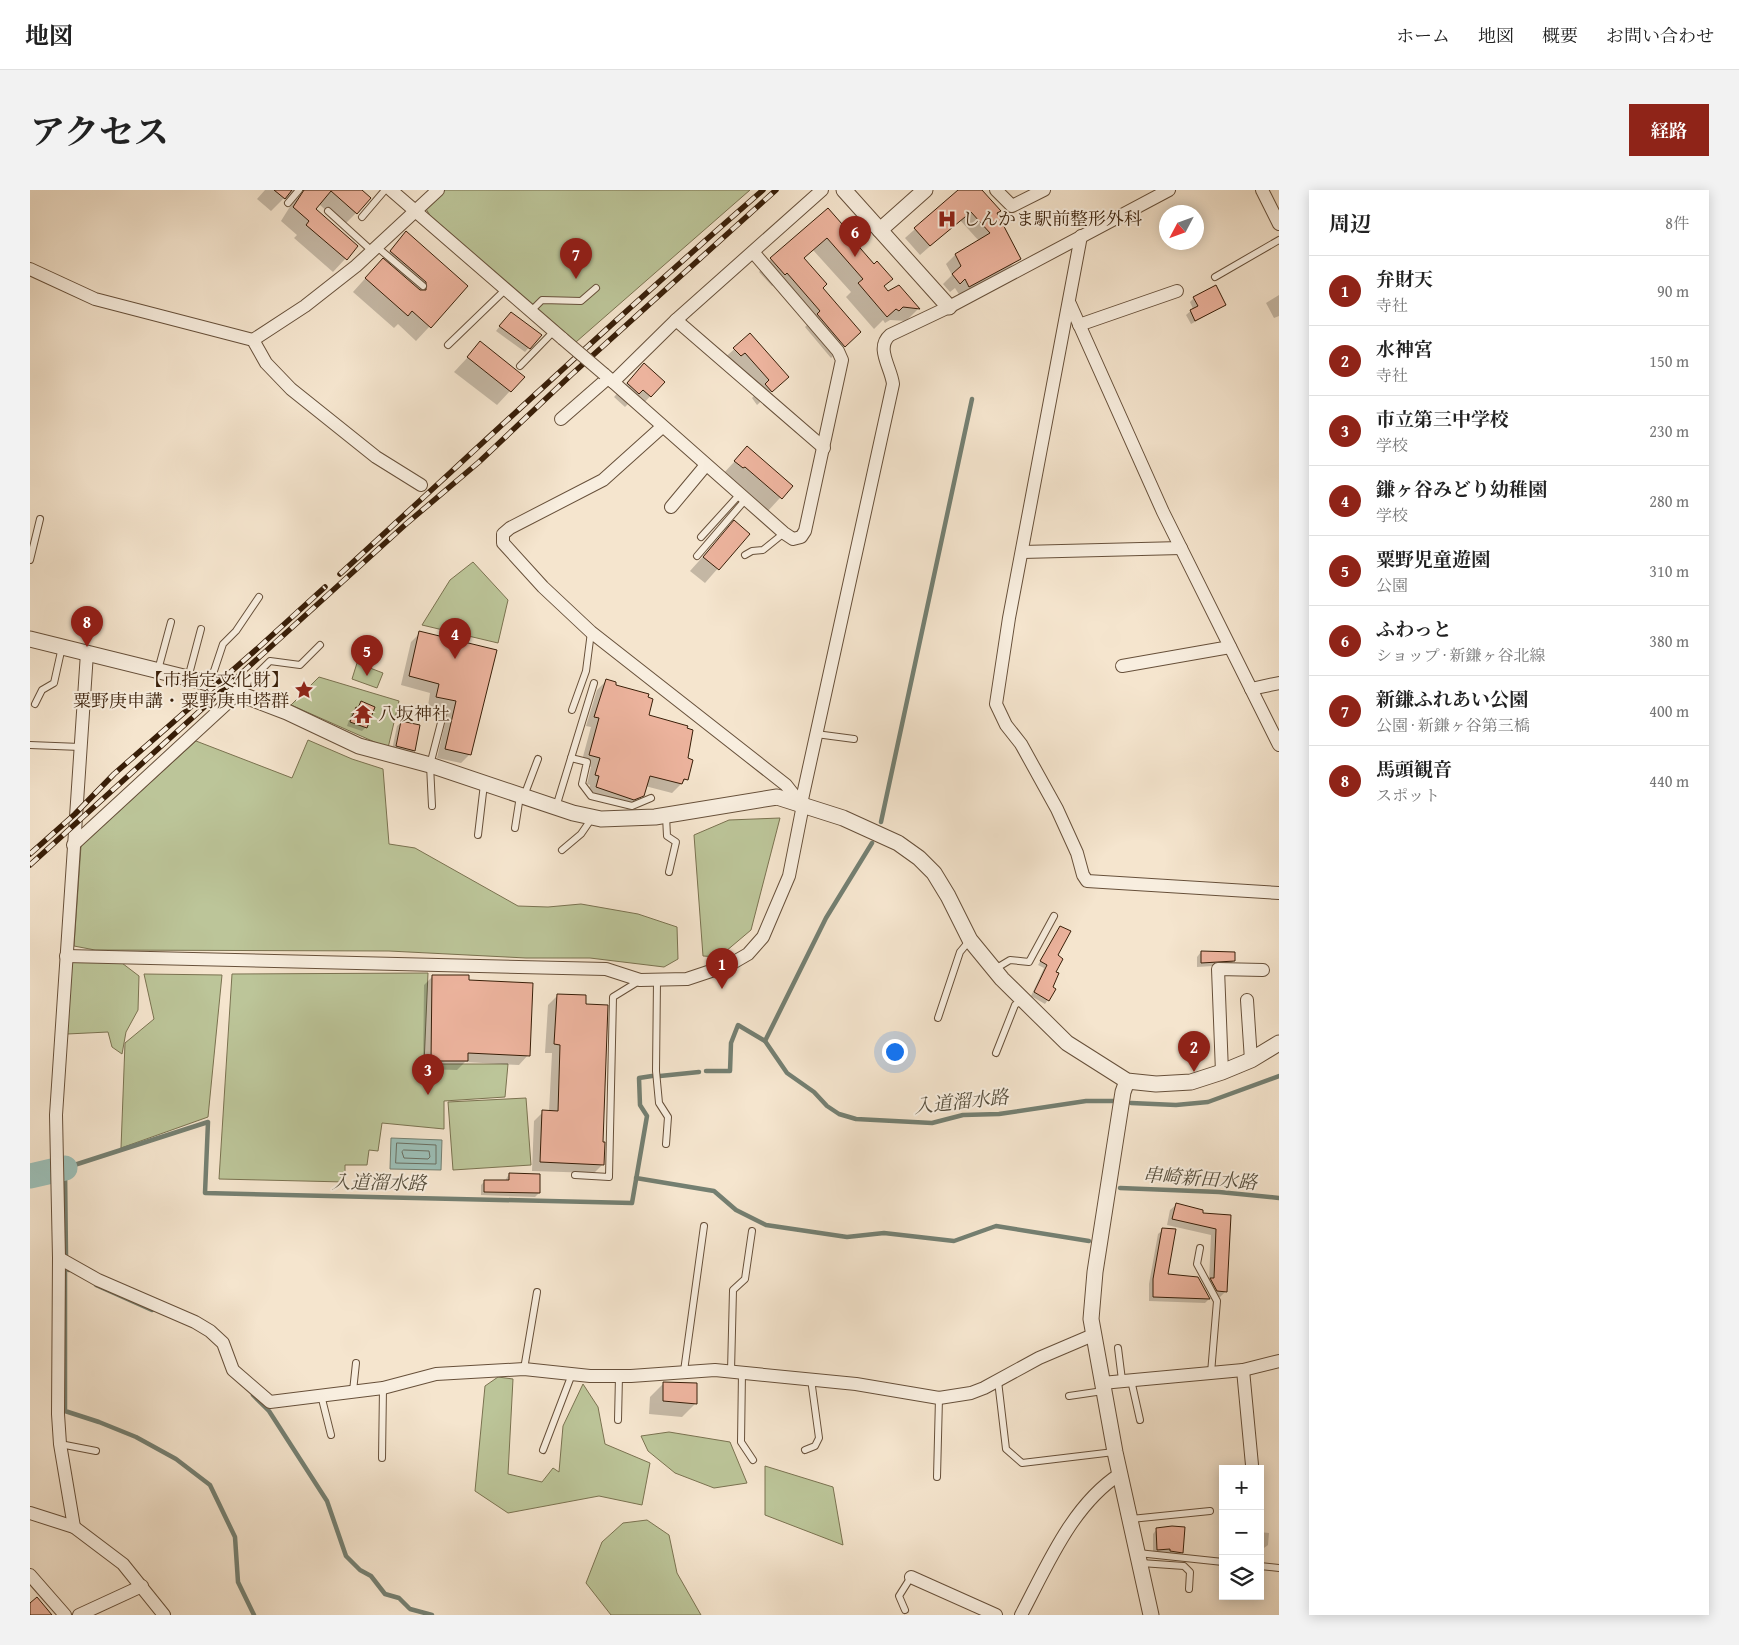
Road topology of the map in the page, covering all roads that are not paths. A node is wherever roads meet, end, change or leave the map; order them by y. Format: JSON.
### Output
{"nodes":[{"id":1,"x":299,"y":190,"type":"edge"},
{"id":2,"x":386,"y":190,"type":"edge"},
{"id":3,"x":391,"y":190,"type":"edge"},
{"id":4,"x":438,"y":190,"type":"edge"},
{"id":5,"x":822,"y":190,"type":"edge"},
{"id":6,"x":844,"y":190,"type":"edge"},
{"id":7,"x":925,"y":190,"type":"edge"},
{"id":8,"x":996,"y":190,"type":"edge"},
{"id":9,"x":1044,"y":190,"type":"edge"},
{"id":10,"x":1169,"y":190,"type":"edge"},
{"id":11,"x":1262,"y":190,"type":"edge"},
{"id":12,"x":288,"y":203,"type":"dead end"},
{"id":13,"x":328,"y":211,"type":"dead end"},
{"id":14,"x":415,"y":211,"type":"junction"},
{"id":15,"x":362,"y":216,"type":"dead end"},
{"id":16,"x":1279,"y":224,"type":"edge"},
{"id":17,"x":880,"y":230,"type":"junction"},
{"id":18,"x":1081,"y":236,"type":"junction"},
{"id":19,"x":1279,"y":240,"type":"edge"},
{"id":20,"x":374,"y":249,"type":"junction"},
{"id":21,"x":753,"y":252,"type":"junction"},
{"id":22,"x":30,"y":269,"type":"edge"},
{"id":23,"x":1215,"y":277,"type":"dead end"},
{"id":24,"x":423,"y":286,"type":"dead end"},
{"id":25,"x":596,"y":288,"type":"dead end"},
{"id":26,"x":506,"y":290,"type":"junction"},
{"id":27,"x":1177,"y":291,"type":"dead end"},
{"id":28,"x":1070,"y":304,"type":"junction"},
{"id":29,"x":949,"y":307,"type":"junction"},
{"id":30,"x":531,"y":311,"type":"junction"},
{"id":31,"x":676,"y":320,"type":"junction"},
{"id":32,"x":1079,"y":325,"type":"junction"},
{"id":33,"x":559,"y":335,"type":"junction"},
{"id":34,"x":252,"y":340,"type":"junction"},
{"id":35,"x":448,"y":345,"type":"dead end"},
{"id":36,"x":520,"y":366,"type":"dead end"},
{"id":37,"x":608,"y":378,"type":"junction"},
{"id":38,"x":561,"y":419,"type":"dead end"},
{"id":39,"x":662,"y":427,"type":"junction"},
{"id":40,"x":824,"y":448,"type":"junction"},
{"id":41,"x":706,"y":464,"type":"junction"},
{"id":42,"x":421,"y":485,"type":"dead end"},
{"id":43,"x":743,"y":496,"type":"junction"},
{"id":44,"x":670,"y":507,"type":"dead end"},
{"id":45,"x":40,"y":519,"type":"dead end"},
{"id":46,"x":784,"y":533,"type":"junction"},
{"id":47,"x":701,"y":537,"type":"dead end"},
{"id":48,"x":1181,"y":548,"type":"junction"},
{"id":49,"x":1022,"y":552,"type":"junction"},
{"id":50,"x":746,"y":555,"type":"dead end"},
{"id":51,"x":697,"y":556,"type":"dead end"},
{"id":52,"x":30,"y":560,"type":"edge"},
{"id":53,"x":259,"y":597,"type":"dead end"},
{"id":54,"x":171,"y":622,"type":"dead end"},
{"id":55,"x":201,"y":629,"type":"dead end"},
{"id":56,"x":591,"y":632,"type":"junction"},
{"id":57,"x":30,"y":640,"type":"edge"},
{"id":58,"x":320,"y":646,"type":"dead end"},
{"id":59,"x":62,"y":647,"type":"junction"},
{"id":60,"x":1230,"y":647,"type":"junction"},
{"id":61,"x":87,"y":653,"type":"junction"},
{"id":62,"x":1122,"y":666,"type":"dead end"},
{"id":63,"x":158,"y":670,"type":"junction"},
{"id":64,"x":195,"y":680,"type":"junction"},
{"id":65,"x":594,"y":683,"type":"dead end"},
{"id":66,"x":1279,"y":683,"type":"edge"},
{"id":67,"x":1251,"y":689,"type":"junction"},
{"id":68,"x":237,"y":694,"type":"junction"},
{"id":69,"x":35,"y":704,"type":"dead end"},
{"id":70,"x":444,"y":710,"type":"dead end"},
{"id":71,"x":572,"y":710,"type":"dead end"},
{"id":72,"x":816,"y":734,"type":"junction"},
{"id":73,"x":854,"y":739,"type":"dead end"},
{"id":74,"x":30,"y":744,"type":"edge"},
{"id":75,"x":1279,"y":745,"type":"edge"},
{"id":76,"x":80,"y":747,"type":"junction"},
{"id":77,"x":571,"y":758,"type":"junction"},
{"id":78,"x":538,"y":759,"type":"dead end"},
{"id":79,"x":430,"y":765,"type":"junction"},
{"id":80,"x":484,"y":783,"type":"junction"},
{"id":81,"x":522,"y":796,"type":"junction"},
{"id":82,"x":651,"y":798,"type":"dead end"},
{"id":83,"x":802,"y":804,"type":"junction"},
{"id":84,"x":432,"y":806,"type":"dead end"},
{"id":85,"x":556,"y":807,"type":"junction"},
{"id":86,"x":666,"y":815,"type":"junction"},
{"id":87,"x":592,"y":817,"type":"junction"},
{"id":88,"x":515,"y":828,"type":"dead end"},
{"id":89,"x":478,"y":835,"type":"dead end"},
{"id":90,"x":73,"y":844,"type":"junction"},
{"id":91,"x":562,"y":850,"type":"dead end"},
{"id":92,"x":669,"y":872,"type":"dead end"},
{"id":93,"x":1279,"y":893,"type":"edge"},
{"id":94,"x":1054,"y":916,"type":"dead end"},
{"id":95,"x":970,"y":940,"type":"junction"},
{"id":96,"x":66,"y":956,"type":"junction"},
{"id":97,"x":994,"y":970,"type":"junction"},
{"id":98,"x":1263,"y":970,"type":"dead end"},
{"id":99,"x":640,"y":980,"type":"junction"},
{"id":100,"x":657,"y":981,"type":"junction"},
{"id":101,"x":1022,"y":1000,"type":"junction"},
{"id":102,"x":1247,"y":1000,"type":"dead end"},
{"id":103,"x":938,"y":1018,"type":"dead end"},
{"id":104,"x":1279,"y":1043,"type":"edge"},
{"id":105,"x":996,"y":1053,"type":"dead end"},
{"id":106,"x":1251,"y":1060,"type":"junction"},
{"id":107,"x":1222,"y":1072,"type":"junction"},
{"id":108,"x":1127,"y":1081,"type":"junction"},
{"id":109,"x":666,"y":1144,"type":"dead end"},
{"id":110,"x":575,"y":1175,"type":"dead end"},
{"id":111,"x":704,"y":1226,"type":"dead end"},
{"id":112,"x":752,"y":1231,"type":"dead end"},
{"id":113,"x":1200,"y":1248,"type":"dead end"},
{"id":114,"x":59,"y":1258,"type":"junction"},
{"id":115,"x":537,"y":1292,"type":"dead end"},
{"id":116,"x":1093,"y":1335,"type":"junction"},
{"id":117,"x":1118,"y":1348,"type":"dead end"},
{"id":118,"x":1279,"y":1361,"type":"edge"},
{"id":119,"x":356,"y":1363,"type":"dead end"},
{"id":120,"x":524,"y":1369,"type":"junction"},
{"id":121,"x":1243,"y":1370,"type":"junction"},
{"id":122,"x":684,"y":1371,"type":"junction"},
{"id":123,"x":736,"y":1372,"type":"junction"},
{"id":124,"x":1211,"y":1373,"type":"junction"},
{"id":125,"x":572,"y":1374,"type":"junction"},
{"id":126,"x":620,"y":1376,"type":"junction"},
{"id":127,"x":811,"y":1379,"type":"junction"},
{"id":128,"x":1127,"y":1380,"type":"junction"},
{"id":129,"x":998,"y":1381,"type":"junction"},
{"id":130,"x":1102,"y":1387,"type":"junction"},
{"id":131,"x":383,"y":1388,"type":"junction"},
{"id":132,"x":353,"y":1391,"type":"junction"},
{"id":133,"x":321,"y":1395,"type":"junction"},
{"id":134,"x":1069,"y":1396,"type":"dead end"},
{"id":135,"x":939,"y":1398,"type":"junction"},
{"id":136,"x":618,"y":1420,"type":"dead end"},
{"id":137,"x":1140,"y":1420,"type":"dead end"},
{"id":138,"x":331,"y":1435,"type":"dead end"},
{"id":139,"x":60,"y":1444,"type":"junction"},
{"id":140,"x":543,"y":1450,"type":"dead end"},
{"id":141,"x":805,"y":1450,"type":"dead end"},
{"id":142,"x":96,"y":1451,"type":"dead end"},
{"id":143,"x":1115,"y":1452,"type":"junction"},
{"id":144,"x":382,"y":1458,"type":"dead end"},
{"id":145,"x":753,"y":1460,"type":"dead end"},
{"id":146,"x":1252,"y":1465,"type":"dead end"},
{"id":147,"x":1120,"y":1474,"type":"junction"},
{"id":148,"x":937,"y":1478,"type":"dead end"},
{"id":149,"x":1210,"y":1511,"type":"dead end"},
{"id":150,"x":30,"y":1513,"type":"edge"},
{"id":151,"x":1130,"y":1519,"type":"junction"},
{"id":152,"x":74,"y":1527,"type":"junction"},
{"id":153,"x":1138,"y":1558,"type":"junction"},
{"id":154,"x":1219,"y":1562,"type":"edge"},
{"id":155,"x":1264,"y":1566,"type":"edge"},
{"id":156,"x":1279,"y":1568,"type":"edge"},
{"id":157,"x":30,"y":1575,"type":"edge"},
{"id":158,"x":911,"y":1577,"type":"joint"},
{"id":159,"x":142,"y":1586,"type":"junction"},
{"id":160,"x":1189,"y":1590,"type":"dead end"},
{"id":161,"x":905,"y":1610,"type":"dead end"},
{"id":162,"x":988,"y":1614,"type":"edge"},
{"id":163,"x":65,"y":1615,"type":"edge"},
{"id":164,"x":79,"y":1615,"type":"edge"},
{"id":165,"x":164,"y":1615,"type":"edge"},
{"id":166,"x":1021,"y":1615,"type":"edge"},
{"id":167,"x":1151,"y":1615,"type":"edge"}],
"edges":[{"from":1,"to":12,"type":"lane"},
{"from":2,"to":15,"type":"lane"},
{"from":3,"to":14,"type":"street"},
{"from":4,"to":14,"type":"street"},
{"from":5,"to":21,"type":"street"},
{"from":6,"to":17,"type":"street"},
{"from":7,"to":17,"type":"street"},
{"from":8,"to":9,"type":"street"},
{"from":10,"to":18,"type":"street"},
{"from":11,"to":16,"type":"street"},
{"from":13,"to":20,"type":"lane"},
{"from":14,"to":20,"type":"street"},
{"from":14,"to":26,"type":"street"},
{"from":17,"to":29,"type":"street"},
{"from":18,"to":28,"type":"street"},
{"from":18,"to":29,"type":"street"},
{"from":19,"to":23,"type":"lane"},
{"from":20,"to":24,"type":"lane"},
{"from":20,"to":34,"type":"street"},
{"from":21,"to":31,"type":"street"},
{"from":21,"to":40,"type":"street"},
{"from":22,"to":34,"type":"street"},
{"from":25,"to":30,"type":"lane"},
{"from":26,"to":30,"type":"street"},
{"from":26,"to":35,"type":"lane"},
{"from":27,"to":32,"type":"street"},
{"from":28,"to":32,"type":"street"},
{"from":28,"to":49,"type":"street"},
{"from":29,"to":72,"type":"street"},
{"from":30,"to":33,"type":"street"},
{"from":31,"to":37,"type":"street"},
{"from":31,"to":40,"type":"street"},
{"from":32,"to":48,"type":"street"},
{"from":33,"to":36,"type":"lane"},
{"from":33,"to":37,"type":"street","bridge":true},
{"from":34,"to":42,"type":"street"},
{"from":37,"to":38,"type":"street"},
{"from":37,"to":39,"type":"street"},
{"from":39,"to":41,"type":"street"},
{"from":39,"to":56,"type":"street"},
{"from":40,"to":46,"type":"street"},
{"from":41,"to":43,"type":"street"},
{"from":41,"to":44,"type":"street"},
{"from":43,"to":46,"type":"street"},
{"from":43,"to":47,"type":"lane"},
{"from":43,"to":51,"type":"lane"},
{"from":45,"to":52,"type":"lane"},
{"from":46,"to":50,"type":"lane"},
{"from":48,"to":49,"type":"street"},
{"from":48,"to":60,"type":"street"},
{"from":49,"to":93,"type":"street"},
{"from":53,"to":64,"type":"lane"},
{"from":54,"to":63,"type":"lane"},
{"from":55,"to":64,"type":"lane"},
{"from":56,"to":71,"type":"lane"},
{"from":56,"to":83,"type":"street"},
{"from":57,"to":59,"type":"street"},
{"from":58,"to":68,"type":"lane"},
{"from":59,"to":61,"type":"street"},
{"from":59,"to":69,"type":"lane"},
{"from":60,"to":62,"type":"street"},
{"from":60,"to":67,"type":"street"},
{"from":61,"to":63,"type":"street"},
{"from":61,"to":76,"type":"street"},
{"from":63,"to":64,"type":"street"},
{"from":64,"to":68,"type":"street"},
{"from":65,"to":77,"type":"lane"},
{"from":66,"to":67,"type":"street"},
{"from":67,"to":75,"type":"street"},
{"from":68,"to":79,"type":"street"},
{"from":68,"to":90,"type":"street"},
{"from":70,"to":79,"type":"lane"},
{"from":72,"to":73,"type":"lane"},
{"from":72,"to":83,"type":"street"},
{"from":74,"to":76,"type":"lane"},
{"from":76,"to":90,"type":"street"},
{"from":77,"to":82,"type":"lane"},
{"from":77,"to":85,"type":"lane"},
{"from":78,"to":81,"type":"lane"},
{"from":79,"to":80,"type":"street"},
{"from":79,"to":84,"type":"lane"},
{"from":80,"to":81,"type":"street"},
{"from":80,"to":89,"type":"lane"},
{"from":81,"to":85,"type":"street"},
{"from":81,"to":88,"type":"lane"},
{"from":83,"to":86,"type":"street"},
{"from":83,"to":95,"type":"street"},
{"from":83,"to":100,"type":"street"},
{"from":85,"to":87,"type":"street"},
{"from":86,"to":87,"type":"street"},
{"from":86,"to":92,"type":"lane"},
{"from":87,"to":91,"type":"lane"},
{"from":90,"to":96,"type":"street"},
{"from":94,"to":97,"type":"lane"},
{"from":95,"to":97,"type":"street"},
{"from":95,"to":103,"type":"lane"},
{"from":96,"to":99,"type":"street"},
{"from":96,"to":114,"type":"street"},
{"from":97,"to":101,"type":"street"},
{"from":98,"to":107,"type":"street"},
{"from":99,"to":100,"type":"street"},
{"from":99,"to":110,"type":"lane"},
{"from":100,"to":109,"type":"lane"},
{"from":101,"to":105,"type":"lane"},
{"from":101,"to":108,"type":"street"},
{"from":102,"to":106,"type":"street"},
{"from":104,"to":106,"type":"street"},
{"from":106,"to":107,"type":"street"},
{"from":107,"to":108,"type":"street"},
{"from":108,"to":116,"type":"street"},
{"from":111,"to":122,"type":"lane"},
{"from":112,"to":123,"type":"lane"},
{"from":113,"to":124,"type":"lane"},
{"from":114,"to":133,"type":"street"},
{"from":114,"to":139,"type":"street"},
{"from":115,"to":120,"type":"lane"},
{"from":116,"to":129,"type":"street"},
{"from":116,"to":130,"type":"street"},
{"from":117,"to":128,"type":"lane"},
{"from":118,"to":121,"type":"street"},
{"from":119,"to":132,"type":"lane"},
{"from":120,"to":125,"type":"street"},
{"from":120,"to":131,"type":"street"},
{"from":121,"to":124,"type":"street"},
{"from":121,"to":146,"type":"street"},
{"from":122,"to":123,"type":"street"},
{"from":122,"to":126,"type":"street"},
{"from":123,"to":127,"type":"street"},
{"from":123,"to":145,"type":"lane"},
{"from":124,"to":128,"type":"street"},
{"from":125,"to":126,"type":"street"},
{"from":125,"to":140,"type":"lane"},
{"from":126,"to":136,"type":"lane"},
{"from":127,"to":135,"type":"street"},
{"from":127,"to":141,"type":"lane"},
{"from":128,"to":130,"type":"street"},
{"from":128,"to":137,"type":"lane"},
{"from":129,"to":135,"type":"street"},
{"from":129,"to":143,"type":"lane"},
{"from":130,"to":134,"type":"lane"},
{"from":130,"to":143,"type":"street"},
{"from":131,"to":132,"type":"street"},
{"from":131,"to":144,"type":"lane"},
{"from":132,"to":133,"type":"street"},
{"from":133,"to":138,"type":"lane"},
{"from":135,"to":148,"type":"lane"},
{"from":139,"to":142,"type":"lane"},
{"from":139,"to":152,"type":"street"},
{"from":143,"to":147,"type":"street"},
{"from":147,"to":151,"type":"street"},
{"from":147,"to":166,"type":"street"},
{"from":149,"to":151,"type":"lane"},
{"from":150,"to":152,"type":"street"},
{"from":151,"to":153,"type":"street"},
{"from":152,"to":159,"type":"street"},
{"from":153,"to":154,"type":"lane"},
{"from":153,"to":160,"type":"lane"},
{"from":153,"to":167,"type":"street"},
{"from":155,"to":156,"type":"lane"},
{"from":157,"to":163,"type":"street"},
{"from":158,"to":161,"type":"lane"},
{"from":158,"to":162,"type":"street"},
{"from":159,"to":164,"type":"street"},
{"from":159,"to":165,"type":"street"}]}
